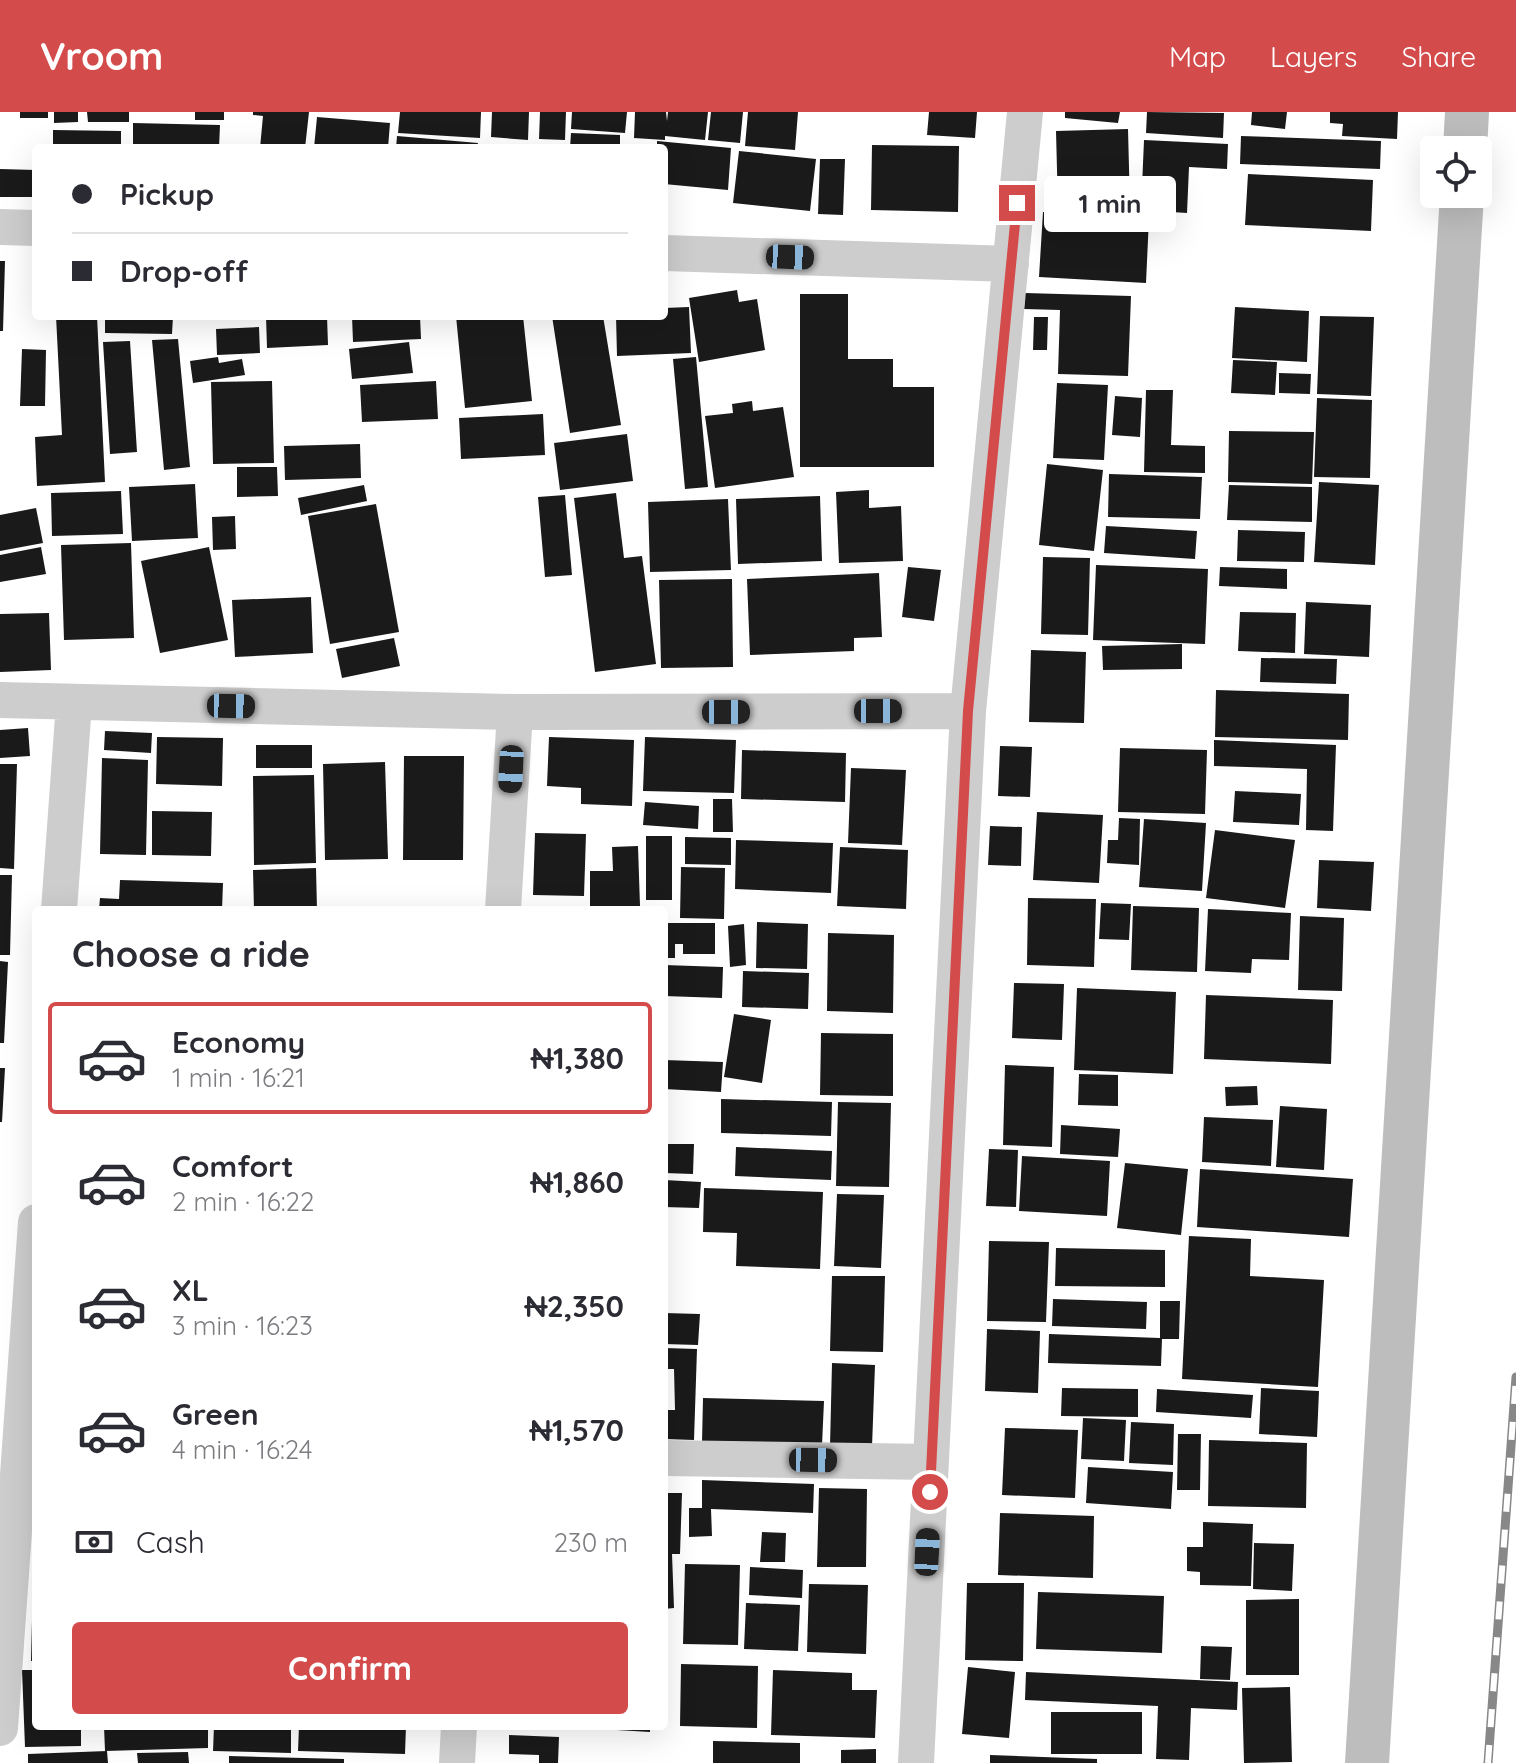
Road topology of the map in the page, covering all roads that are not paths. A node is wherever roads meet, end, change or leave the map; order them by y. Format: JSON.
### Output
{"nodes":[{"id":1,"x":1025,"y":112,"type":"edge"},
{"id":2,"x":1467,"y":112,"type":"edge"},
{"id":3,"x":1466,"y":136,"type":"edge"},
{"id":4,"x":1461,"y":208,"type":"edge"},
{"id":5,"x":0,"y":227,"type":"edge"},
{"id":6,"x":32,"y":228,"type":"edge"},
{"id":7,"x":668,"y":253,"type":"edge"},
{"id":8,"x":1011,"y":264,"type":"junction"},
{"id":9,"x":0,"y":700,"type":"edge"},
{"id":10,"x":74,"y":703,"type":"junction"},
{"id":11,"x":968,"y":711,"type":"junction"},
{"id":12,"x":515,"y":712,"type":"junction"},
{"id":13,"x":59,"y":906,"type":"edge"},
{"id":14,"x":503,"y":906,"type":"edge"},
{"id":15,"x":32,"y":1335,"type":"edge"},
{"id":16,"x":668,"y":1458,"type":"edge"},
{"id":17,"x":931,"y":1462,"type":"junction"},
{"id":18,"x":27,"y":1476,"type":"edge"},
{"id":19,"x":0,"y":1728,"type":"edge"},
{"id":20,"x":459,"y":1730,"type":"edge"},
{"id":21,"x":457,"y":1763,"type":"edge"},
{"id":22,"x":916,"y":1763,"type":"edge"},
{"id":23,"x":1367,"y":1763,"type":"edge"}],
"edges":[{"from":1,"to":8,"type":"street"},
{"from":2,"to":3,"type":"main road"},
{"from":4,"to":23,"type":"main road"},
{"from":5,"to":6,"type":"street"},
{"from":7,"to":8,"type":"street"},
{"from":8,"to":11,"type":"street"},
{"from":9,"to":10,"type":"street"},
{"from":10,"to":12,"type":"street"},
{"from":10,"to":13,"type":"street"},
{"from":11,"to":12,"type":"street"},
{"from":11,"to":17,"type":"street"},
{"from":12,"to":14,"type":"street"},
{"from":15,"to":18,"type":"street"},
{"from":16,"to":17,"type":"street"},
{"from":17,"to":22,"type":"street"},
{"from":18,"to":19,"type":"street"},
{"from":20,"to":21,"type":"street"}]}
